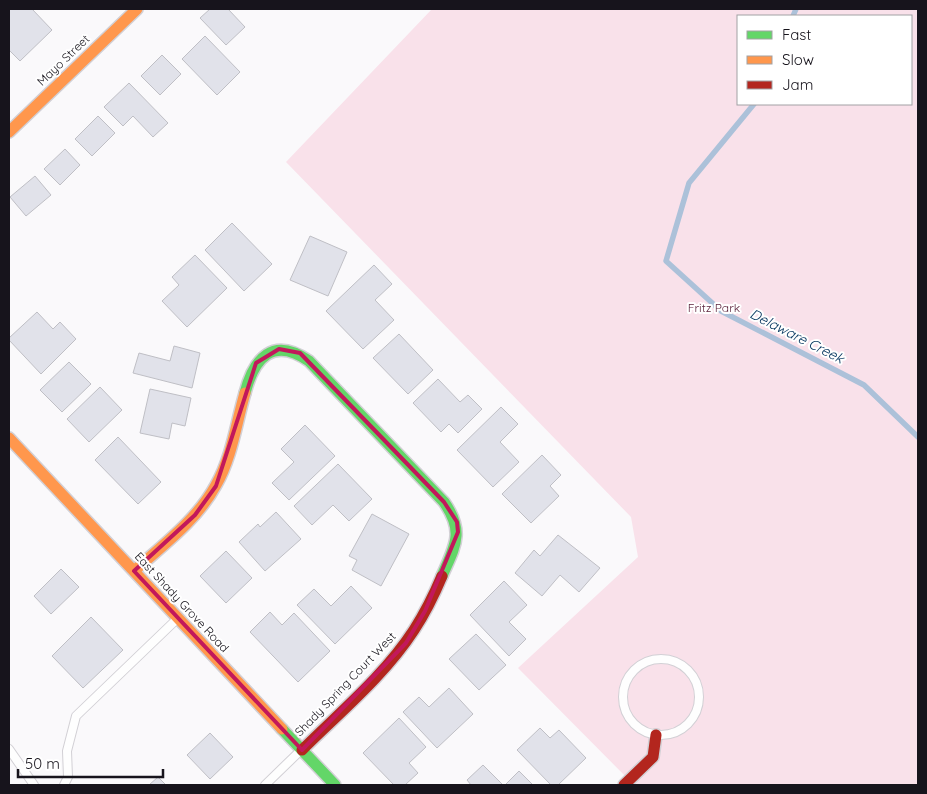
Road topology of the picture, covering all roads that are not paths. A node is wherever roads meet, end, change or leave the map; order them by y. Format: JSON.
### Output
{"nodes":[{"id":1,"x":137,"y":9,"type":"edge"},
{"id":2,"x":9,"y":132,"type":"edge"},
{"id":3,"x":9,"y":438,"type":"edge"},
{"id":4,"x":134,"y":571,"type":"junction"},
{"id":5,"x":178,"y":617,"type":"junction"},
{"id":6,"x":656,"y":735,"type":"junction"},
{"id":7,"x":9,"y":749,"type":"edge"},
{"id":8,"x":302,"y":750,"type":"junction"},
{"id":9,"x":34,"y":785,"type":"edge"},
{"id":10,"x":64,"y":785,"type":"edge"},
{"id":11,"x":265,"y":785,"type":"edge"},
{"id":12,"x":335,"y":785,"type":"edge"},
{"id":13,"x":624,"y":785,"type":"edge"}],
"edges":[{"from":1,"to":2,"type":"street","name":"Mayo Street"},
{"from":3,"to":4,"type":"street","name":"East Shady Grove Road"},
{"from":4,"to":5,"type":"street","name":"East Shady Grove Road"},
{"from":4,"to":8,"type":"street","name":"Shady Spring Court West"},
{"from":5,"to":8,"type":"street","name":"East Shady Grove Road"},
{"from":5,"to":10,"type":"lane"},
{"from":6,"to":6,"type":"lane"},
{"from":6,"to":13,"type":"street"},
{"from":7,"to":9,"type":"lane"},
{"from":8,"to":11,"type":"lane"},
{"from":8,"to":12,"type":"street","name":"East Shady Grove Road"}]}
